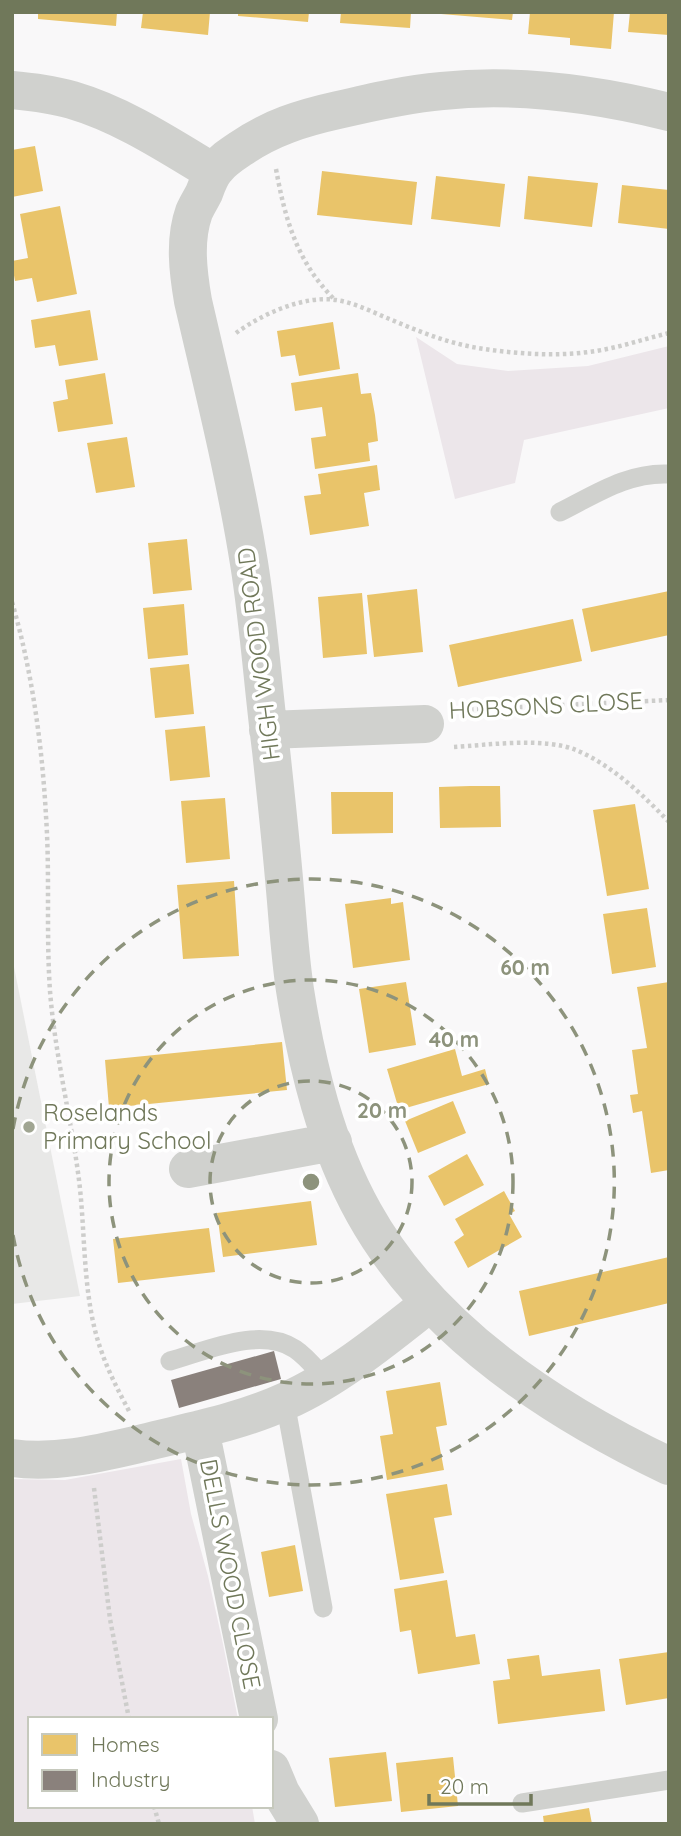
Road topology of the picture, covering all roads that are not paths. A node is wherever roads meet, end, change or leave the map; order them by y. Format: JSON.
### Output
{"nodes":[{"id":1,"x":12,"y":90,"type":"edge"},
{"id":2,"x":669,"y":112,"type":"edge"},
{"id":3,"x":213,"y":172,"type":"junction"},
{"id":4,"x":669,"y":474,"type":"edge"},
{"id":5,"x":560,"y":512,"type":"dead end"},
{"id":6,"x":425,"y":724,"type":"road end"},
{"id":7,"x":268,"y":730,"type":"junction"},
{"id":8,"x":332,"y":1142,"type":"junction"},
{"id":9,"x":188,"y":1169,"type":"dead end"},
{"id":10,"x":430,"y":1303,"type":"junction"},
{"id":11,"x":170,"y":1361,"type":"dead end"},
{"id":12,"x":326,"y":1380,"type":"junction"},
{"id":13,"x":285,"y":1402,"type":"junction"},
{"id":14,"x":200,"y":1429,"type":"junction"},
{"id":15,"x":12,"y":1458,"type":"edge"},
{"id":16,"x":668,"y":1464,"type":"edge"},
{"id":17,"x":323,"y":1608,"type":"dead end"},
{"id":18,"x":259,"y":1717,"type":"edge"},
{"id":19,"x":273,"y":1774,"type":"edge"},
{"id":20,"x":669,"y":1780,"type":"edge"},
{"id":21,"x":522,"y":1803,"type":"dead end"},
{"id":22,"x":300,"y":1824,"type":"edge"}],
"edges":[{"from":1,"to":3,"type":"street"},
{"from":2,"to":3,"type":"street","name":"HIGH WOOD ROAD"},
{"from":3,"to":7,"type":"street","name":"HIGH WOOD ROAD"},
{"from":4,"to":5,"type":"lane"},
{"from":6,"to":7,"type":"street","name":"HOBSONS CLOSE"},
{"from":7,"to":8,"type":"street","name":"HIGH WOOD ROAD"},
{"from":8,"to":9,"type":"street"},
{"from":8,"to":10,"type":"street","name":"HIGH WOOD ROAD"},
{"from":10,"to":12,"type":"street"},
{"from":10,"to":16,"type":"street","name":"HIGH WOOD ROAD"},
{"from":11,"to":12,"type":"lane"},
{"from":12,"to":13,"type":"street"},
{"from":13,"to":14,"type":"street"},
{"from":13,"to":17,"type":"lane"},
{"from":14,"to":15,"type":"street"},
{"from":14,"to":18,"type":"street","name":"DELLS WOOD CLOSE"},
{"from":19,"to":22,"type":"street"},
{"from":20,"to":21,"type":"lane"}]}
